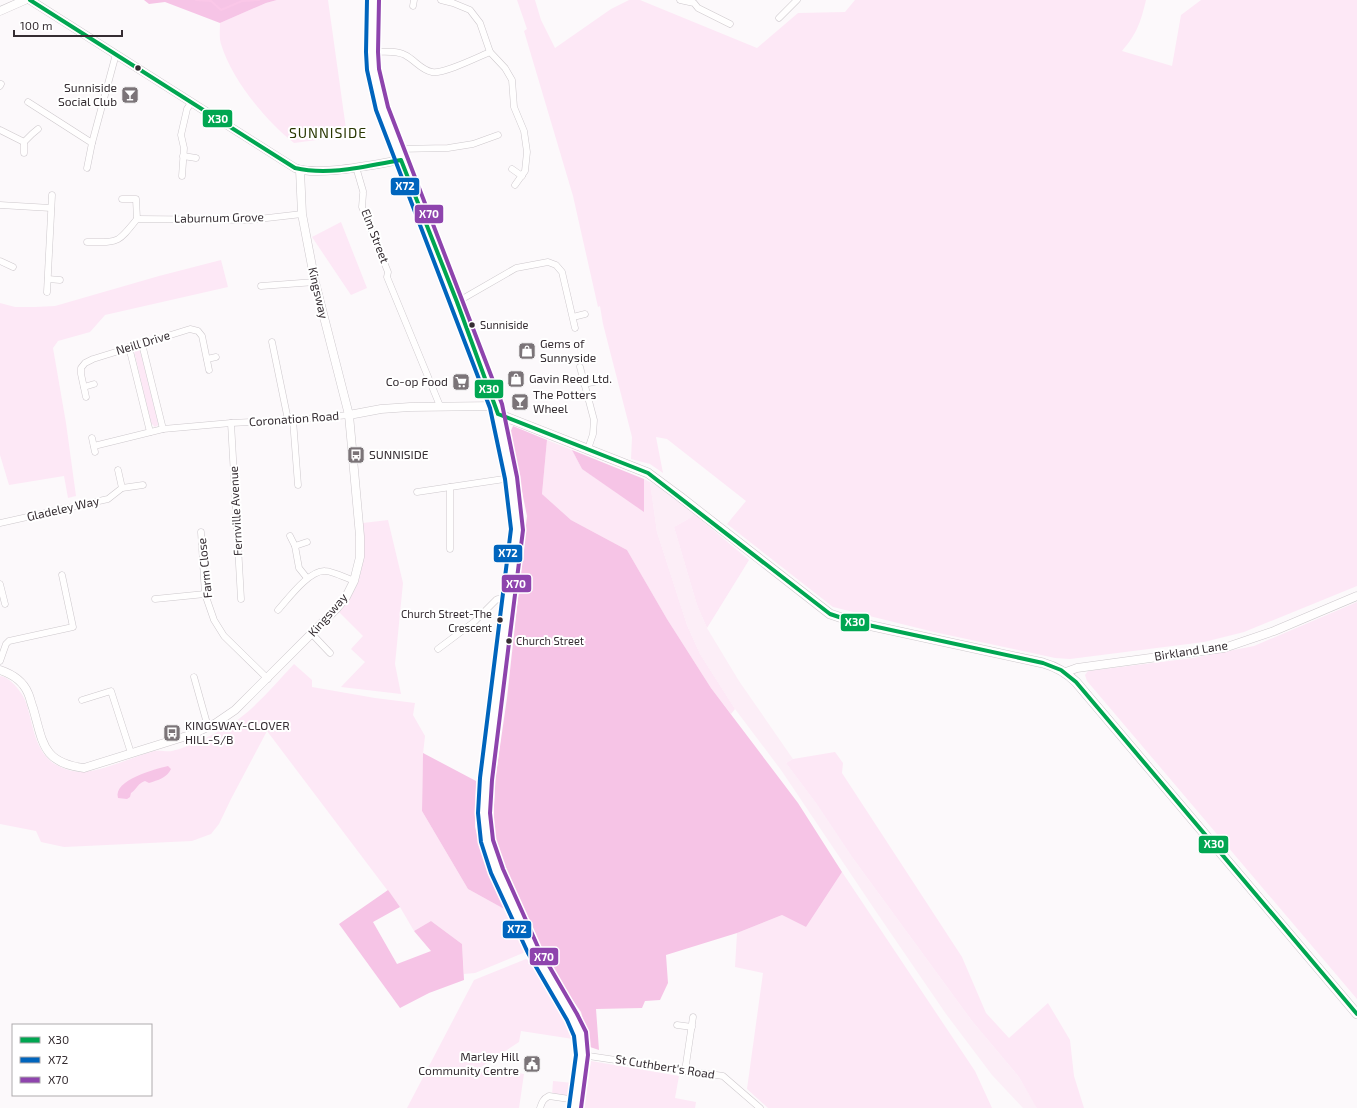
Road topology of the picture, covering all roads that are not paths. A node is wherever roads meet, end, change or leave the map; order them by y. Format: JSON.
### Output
{"nodes":[{"id":1,"x":25,"y":0,"type":"edge"},
{"id":2,"x":30,"y":0,"type":"edge"},
{"id":3,"x":373,"y":0,"type":"edge"},
{"id":4,"x":441,"y":0,"type":"edge"},
{"id":5,"x":680,"y":0,"type":"edge"},
{"id":6,"x":794,"y":1,"type":"edge"},
{"id":7,"x":695,"y":2,"type":"edge"},
{"id":8,"x":0,"y":11,"type":"edge"},
{"id":9,"x":779,"y":18,"type":"dead end"},
{"id":10,"x":730,"y":24,"type":"dead end"},
{"id":11,"x":372,"y":52,"type":"junction"},
{"id":12,"x":490,"y":52,"type":"junction"},
{"id":13,"x":116,"y":54,"type":"junction"},
{"id":14,"x":28,"y":102,"type":"dead end"},
{"id":15,"x":191,"y":103,"type":"junction"},
{"id":16,"x":38,"y":129,"type":"dead end"},
{"id":17,"x":0,"y":130,"type":"edge"},
{"id":18,"x":498,"y":135,"type":"dead end"},
{"id":19,"x":24,"y":142,"type":"junction"},
{"id":20,"x":92,"y":143,"type":"junction"},
{"id":21,"x":397,"y":149,"type":"junction"},
{"id":22,"x":24,"y":153,"type":"dead end"},
{"id":23,"x":183,"y":156,"type":"junction"},
{"id":24,"x":196,"y":158,"type":"dead end"},
{"id":25,"x":401,"y":160,"type":"junction"},
{"id":26,"x":356,"y":167,"type":"junction"},
{"id":27,"x":87,"y":168,"type":"dead end"},
{"id":28,"x":512,"y":169,"type":"dead end"},
{"id":29,"x":300,"y":170,"type":"junction"},
{"id":30,"x":182,"y":176,"type":"dead end"},
{"id":31,"x":522,"y":176,"type":"junction"},
{"id":32,"x":515,"y":185,"type":"dead end"},
{"id":33,"x":52,"y":196,"type":"dead end"},
{"id":34,"x":122,"y":199,"type":"dead end"},
{"id":35,"x":0,"y":206,"type":"edge"},
{"id":36,"x":51,"y":208,"type":"junction"},
{"id":37,"x":302,"y":214,"type":"junction"},
{"id":38,"x":137,"y":219,"type":"junction"},
{"id":39,"x":88,"y":242,"type":"dead end"},
{"id":40,"x":0,"y":261,"type":"edge"},
{"id":41,"x":13,"y":268,"type":"dead end"},
{"id":42,"x":48,"y":279,"type":"junction"},
{"id":43,"x":60,"y":280,"type":"dead end"},
{"id":44,"x":315,"y":282,"type":"junction"},
{"id":45,"x":261,"y":286,"type":"dead end"},
{"id":46,"x":47,"y":292,"type":"dead end"},
{"id":47,"x":456,"y":302,"type":"junction"},
{"id":48,"x":585,"y":314,"type":"dead end"},
{"id":49,"x":573,"y":317,"type":"junction"},
{"id":50,"x":575,"y":328,"type":"dead end"},
{"id":51,"x":272,"y":342,"type":"dead end"},
{"id":52,"x":142,"y":344,"type":"junction"},
{"id":53,"x":129,"y":347,"type":"junction"},
{"id":54,"x":216,"y":356,"type":"dead end"},
{"id":55,"x":207,"y":359,"type":"junction"},
{"id":56,"x":580,"y":368,"type":"dead end"},
{"id":57,"x":209,"y":370,"type":"dead end"},
{"id":58,"x":598,"y":380,"type":"dead end"},
{"id":59,"x":94,"y":384,"type":"dead end"},
{"id":60,"x":584,"y":384,"type":"junction"},
{"id":61,"x":84,"y":387,"type":"junction"},
{"id":62,"x":86,"y":397,"type":"dead end"},
{"id":63,"x":440,"y":406,"type":"junction"},
{"id":64,"x":497,"y":410,"type":"junction"},
{"id":65,"x":349,"y":415,"type":"junction"},
{"id":66,"x":291,"y":420,"type":"junction"},
{"id":67,"x":231,"y":423,"type":"junction"},
{"id":68,"x":163,"y":429,"type":"junction"},
{"id":69,"x":150,"y":432,"type":"junction"},
{"id":70,"x":92,"y":438,"type":"dead end"},
{"id":71,"x":588,"y":449,"type":"junction"},
{"id":72,"x":118,"y":470,"type":"dead end"},
{"id":73,"x":511,"y":478,"type":"junction"},
{"id":74,"x":143,"y":485,"type":"dead end"},
{"id":75,"x":298,"y":485,"type":"dead end"},
{"id":76,"x":122,"y":488,"type":"junction"},
{"id":77,"x":450,"y":488,"type":"junction"},
{"id":78,"x":417,"y":492,"type":"dead end"},
{"id":79,"x":0,"y":523,"type":"edge"},
{"id":80,"x":201,"y":532,"type":"dead end"},
{"id":81,"x":290,"y":536,"type":"dead end"},
{"id":82,"x":307,"y":542,"type":"dead end"},
{"id":83,"x":295,"y":546,"type":"junction"},
{"id":84,"x":450,"y":549,"type":"dead end"},
{"id":85,"x":62,"y":575,"type":"dead end"},
{"id":86,"x":307,"y":578,"type":"junction"},
{"id":87,"x":354,"y":581,"type":"junction"},
{"id":88,"x":0,"y":584,"type":"edge"},
{"id":89,"x":205,"y":594,"type":"junction"},
{"id":90,"x":1357,"y":596,"type":"edge"},
{"id":91,"x":155,"y":599,"type":"dead end"},
{"id":92,"x":241,"y":599,"type":"dead end"},
{"id":93,"x":510,"y":600,"type":"junction"},
{"id":94,"x":5,"y":604,"type":"dead end"},
{"id":95,"x":278,"y":610,"type":"dead end"},
{"id":96,"x":312,"y":634,"type":"junction"},
{"id":97,"x":438,"y":649,"type":"dead end"},
{"id":98,"x":330,"y":652,"type":"dead end"},
{"id":99,"x":0,"y":661,"type":"edge"},
{"id":100,"x":0,"y":670,"type":"edge"},
{"id":101,"x":1066,"y":672,"type":"junction"},
{"id":102,"x":194,"y":677,"type":"dead end"},
{"id":103,"x":268,"y":679,"type":"junction"},
{"id":104,"x":82,"y":700,"type":"dead end"},
{"id":105,"x":208,"y":727,"type":"junction"},
{"id":106,"x":131,"y":754,"type":"junction"},
{"id":107,"x":1357,"y":1014,"type":"edge"},
{"id":108,"x":693,"y":1017,"type":"dead end"},
{"id":109,"x":678,"y":1025,"type":"dead end"},
{"id":110,"x":692,"y":1027,"type":"junction"},
{"id":111,"x":582,"y":1054,"type":"junction"},
{"id":112,"x":685,"y":1071,"type":"junction"},
{"id":113,"x":575,"y":1104,"type":"edge"},
{"id":114,"x":540,"y":1108,"type":"edge"},
{"id":115,"x":760,"y":1108,"type":"edge"}],
"edges":[{"from":1,"to":8,"type":"street"},
{"from":2,"to":13,"type":"street"},
{"from":3,"to":11,"type":"highway"},
{"from":4,"to":12,"type":"street"},
{"from":5,"to":7,"type":"street"},
{"from":6,"to":9,"type":"street"},
{"from":7,"to":10,"type":"street"},
{"from":11,"to":12,"type":"street"},
{"from":11,"to":21,"type":"highway"},
{"from":12,"to":31,"type":"street"},
{"from":13,"to":15,"type":"street"},
{"from":13,"to":20,"type":"street"},
{"from":14,"to":20,"type":"street"},
{"from":15,"to":23,"type":"street"},
{"from":15,"to":29,"type":"street"},
{"from":16,"to":19,"type":"street"},
{"from":17,"to":19,"type":"street"},
{"from":18,"to":21,"type":"street"},
{"from":19,"to":22,"type":"street"},
{"from":20,"to":27,"type":"street"},
{"from":21,"to":25,"type":"highway"},
{"from":23,"to":24,"type":"street"},
{"from":23,"to":30,"type":"street"},
{"from":25,"to":26,"type":"street"},
{"from":25,"to":47,"type":"highway"},
{"from":26,"to":29,"type":"street"},
{"from":26,"to":63,"type":"street","name":"Elm Street"},
{"from":28,"to":31,"type":"street"},
{"from":29,"to":37,"type":"street","name":"Kingsway"},
{"from":31,"to":32,"type":"street"},
{"from":33,"to":36,"type":"street"},
{"from":34,"to":38,"type":"street"},
{"from":35,"to":36,"type":"street"},
{"from":36,"to":42,"type":"street"},
{"from":37,"to":38,"type":"street","name":"Laburnum Grove"},
{"from":37,"to":44,"type":"street","name":"Kingsway"},
{"from":38,"to":39,"type":"street"},
{"from":40,"to":41,"type":"street"},
{"from":42,"to":43,"type":"street"},
{"from":42,"to":46,"type":"street"},
{"from":44,"to":45,"type":"street"},
{"from":44,"to":65,"type":"street","name":"Kingsway"},
{"from":47,"to":49,"type":"street"},
{"from":47,"to":64,"type":"highway"},
{"from":48,"to":49,"type":"street"},
{"from":49,"to":50,"type":"street"},
{"from":51,"to":66,"type":"street"},
{"from":52,"to":53,"type":"street","name":"Neill Drive"},
{"from":52,"to":55,"type":"street","name":"Neill Drive"},
{"from":52,"to":68,"type":"street"},
{"from":53,"to":61,"type":"street","name":"Neill Drive"},
{"from":53,"to":69,"type":"street"},
{"from":54,"to":55,"type":"street"},
{"from":55,"to":57,"type":"street","name":"Neill Drive"},
{"from":56,"to":60,"type":"street"},
{"from":58,"to":60,"type":"street"},
{"from":59,"to":61,"type":"street"},
{"from":60,"to":71,"type":"street"},
{"from":61,"to":62,"type":"street","name":"Neill Drive"},
{"from":63,"to":64,"type":"street","name":"Coronation Road"},
{"from":63,"to":65,"type":"street","name":"Coronation Road"},
{"from":64,"to":71,"type":"main road"},
{"from":64,"to":73,"type":"highway"},
{"from":65,"to":66,"type":"street","name":"Coronation Road"},
{"from":65,"to":87,"type":"street","name":"Kingsway"},
{"from":66,"to":67,"type":"street","name":"Coronation Road"},
{"from":66,"to":75,"type":"street"},
{"from":67,"to":68,"type":"street","name":"Coronation Road"},
{"from":67,"to":92,"type":"street","name":"Fernville Avenue"},
{"from":68,"to":69,"type":"street","name":"Coronation Road"},
{"from":69,"to":70,"type":"street","name":"Coronation Road"},
{"from":71,"to":101,"type":"main road"},
{"from":72,"to":76,"type":"street"},
{"from":73,"to":77,"type":"street"},
{"from":73,"to":93,"type":"highway"},
{"from":74,"to":76,"type":"street","name":"Gladeley Way"},
{"from":76,"to":79,"type":"street","name":"Gladeley Way"},
{"from":77,"to":78,"type":"street"},
{"from":77,"to":84,"type":"street"},
{"from":80,"to":89,"type":"street","name":"Farm Close"},
{"from":81,"to":83,"type":"street"},
{"from":82,"to":83,"type":"street"},
{"from":83,"to":86,"type":"street"},
{"from":85,"to":99,"type":"street"},
{"from":86,"to":87,"type":"street"},
{"from":86,"to":95,"type":"street"},
{"from":87,"to":96,"type":"street","name":"Kingsway"},
{"from":88,"to":94,"type":"street"},
{"from":89,"to":91,"type":"street"},
{"from":89,"to":103,"type":"street","name":"Farm Close"},
{"from":90,"to":101,"type":"street","name":"Birkland Lane"},
{"from":93,"to":97,"type":"street"},
{"from":93,"to":111,"type":"highway"},
{"from":96,"to":98,"type":"street"},
{"from":96,"to":103,"type":"street","name":"Kingsway"},
{"from":100,"to":106,"type":"street","name":"Kingsway"},
{"from":101,"to":107,"type":"main road"},
{"from":102,"to":105,"type":"street"},
{"from":103,"to":105,"type":"street","name":"Kingsway"},
{"from":104,"to":106,"type":"street"},
{"from":105,"to":106,"type":"street","name":"Kingsway"},
{"from":108,"to":110,"type":"street"},
{"from":109,"to":110,"type":"street"},
{"from":110,"to":112,"type":"street"},
{"from":111,"to":112,"type":"street","name":"St Cuthbert's Road"},
{"from":111,"to":113,"type":"highway"},
{"from":112,"to":115,"type":"street","name":"St Cuthbert's Road"},
{"from":113,"to":114,"type":"street"}]}
